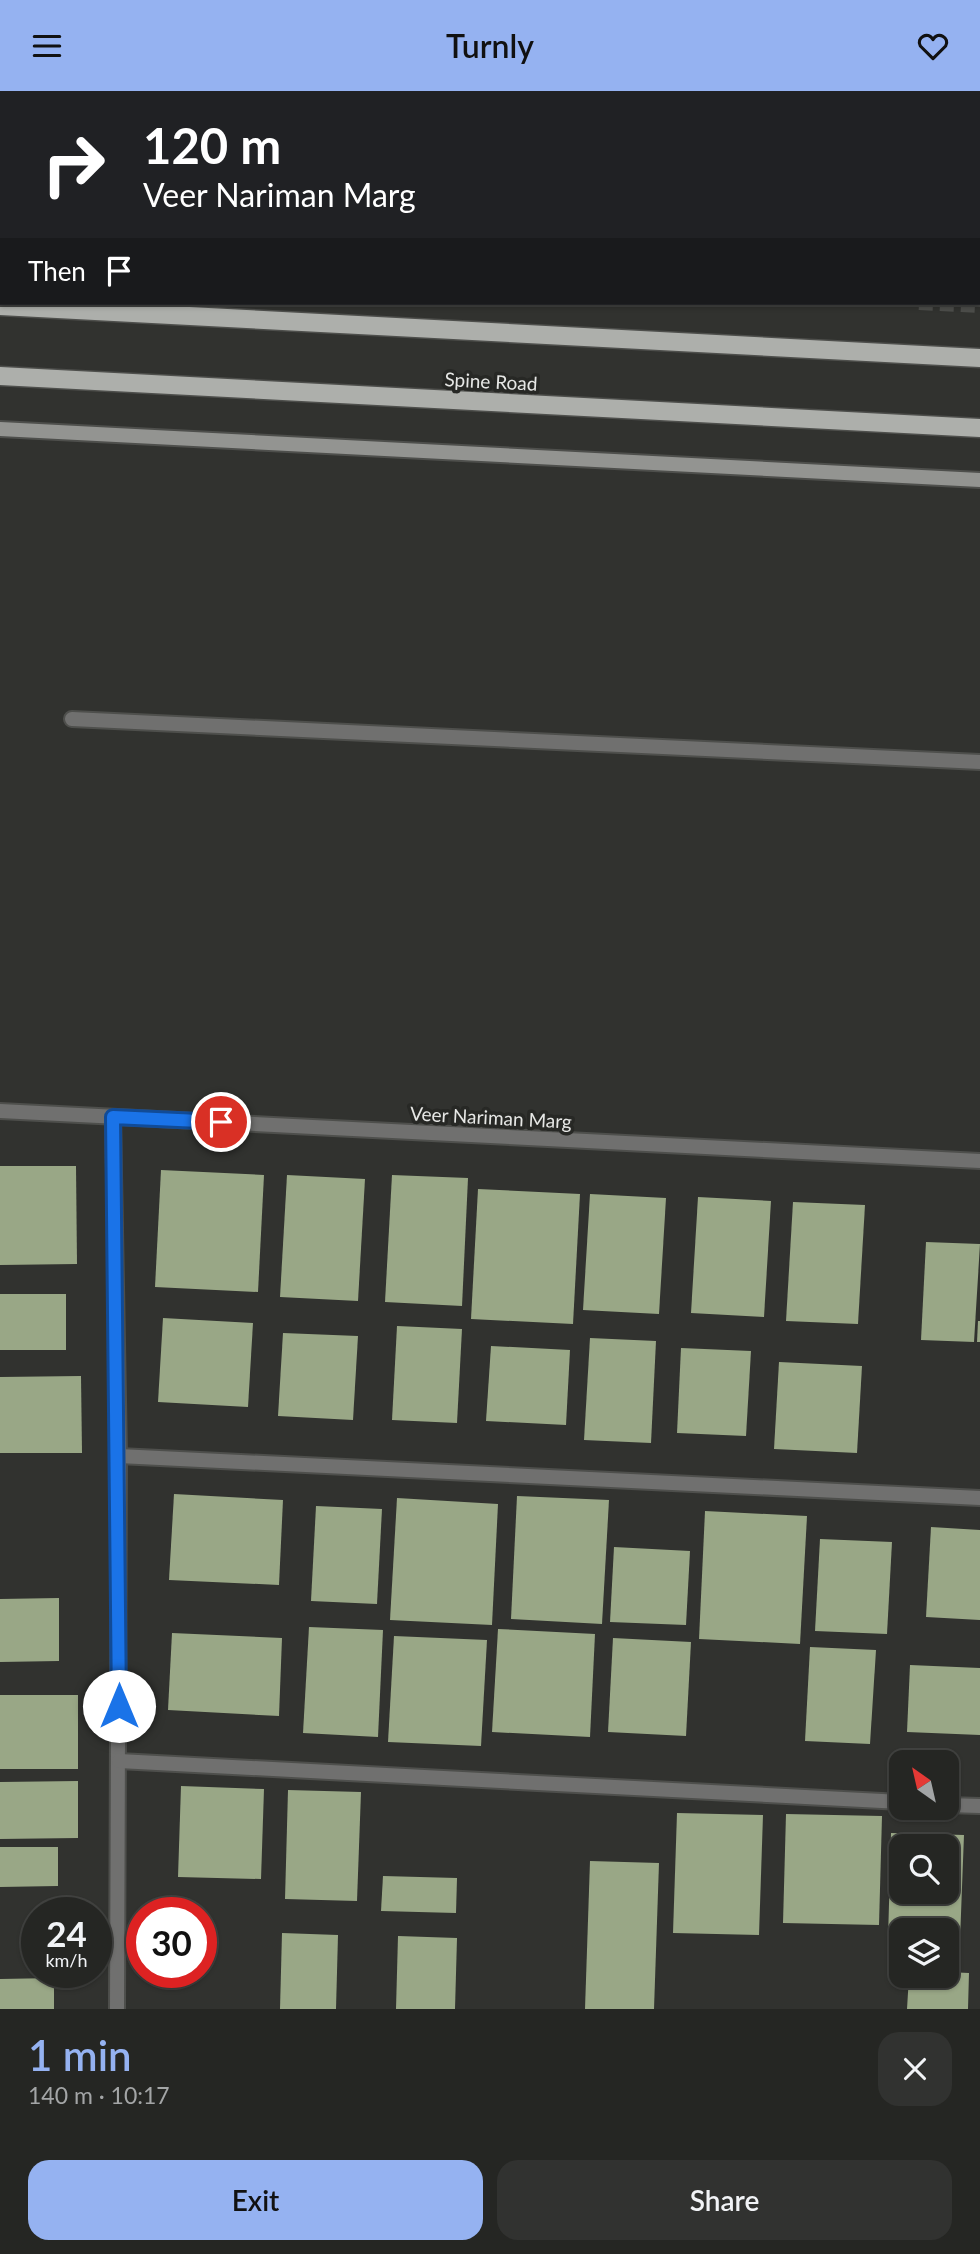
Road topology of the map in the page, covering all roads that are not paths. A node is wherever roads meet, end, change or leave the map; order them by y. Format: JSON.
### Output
{"nodes":[{"id":1,"x":0,"y":306,"type":"edge"},
{"id":2,"x":980,"y":358,"type":"edge"},
{"id":3,"x":0,"y":376,"type":"edge"},
{"id":4,"x":980,"y":428,"type":"edge"},
{"id":5,"x":0,"y":429,"type":"edge"},
{"id":6,"x":980,"y":480,"type":"edge"},
{"id":7,"x":72,"y":719,"type":"dead end"},
{"id":8,"x":980,"y":762,"type":"edge"},
{"id":9,"x":0,"y":1111,"type":"edge"},
{"id":10,"x":113,"y":1117,"type":"junction"},
{"id":11,"x":980,"y":1161,"type":"edge"},
{"id":12,"x":119,"y":1456,"type":"junction"},
{"id":13,"x":980,"y":1498,"type":"edge"},
{"id":14,"x":119,"y":1761,"type":"junction"},
{"id":15,"x":889,"y":1801,"type":"edge"},
{"id":16,"x":959,"y":1805,"type":"edge"},
{"id":17,"x":980,"y":1806,"type":"edge"},
{"id":18,"x":117,"y":2009,"type":"edge"}],
"edges":[{"from":1,"to":2,"type":"main road"},
{"from":3,"to":4,"type":"main road","name":"Spine Road"},
{"from":5,"to":6,"type":"street"},
{"from":7,"to":8,"type":"street"},
{"from":9,"to":10,"type":"street","name":"Veer Nariman Marg"},
{"from":10,"to":11,"type":"street","name":"Veer Nariman Marg"},
{"from":10,"to":12,"type":"street"},
{"from":12,"to":13,"type":"street"},
{"from":12,"to":14,"type":"street"},
{"from":14,"to":15,"type":"street"},
{"from":14,"to":18,"type":"street"},
{"from":16,"to":17,"type":"street"}]}
